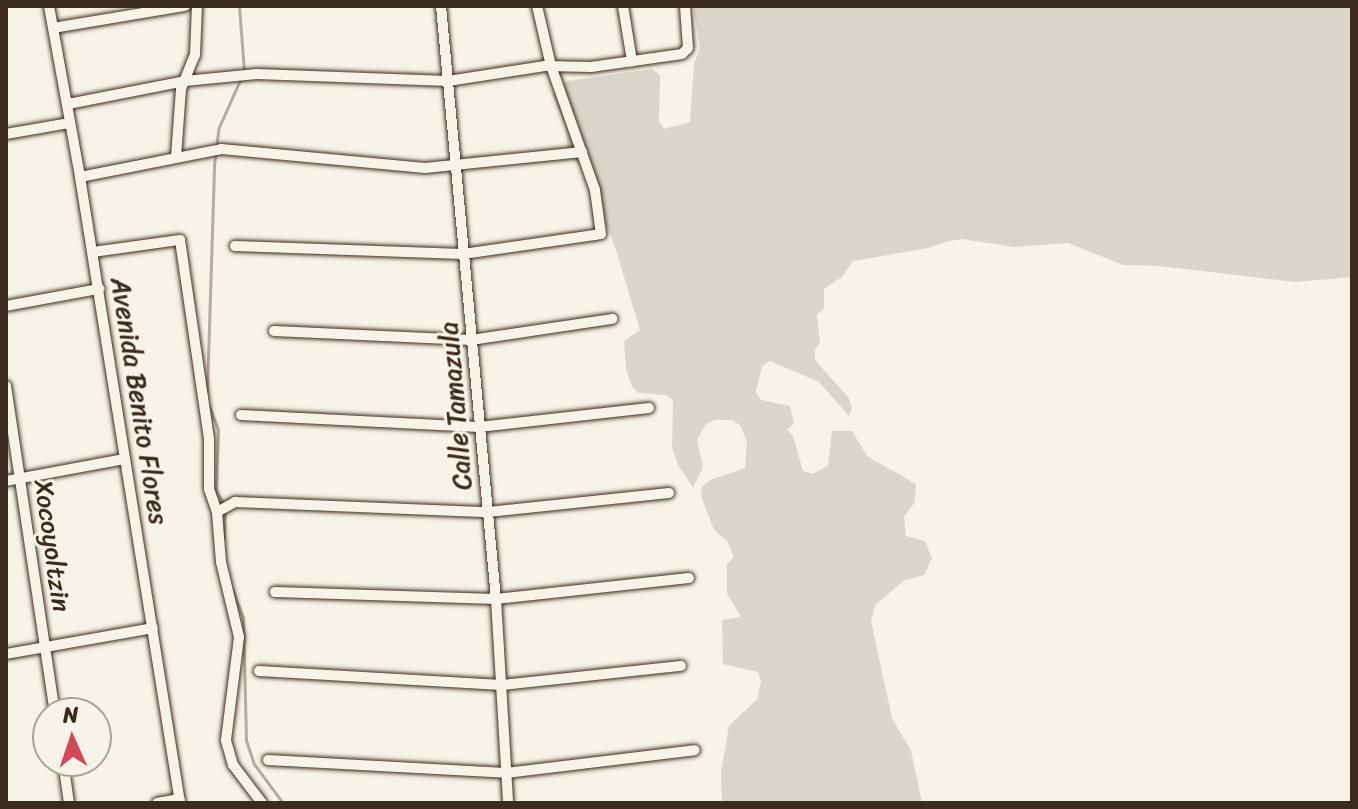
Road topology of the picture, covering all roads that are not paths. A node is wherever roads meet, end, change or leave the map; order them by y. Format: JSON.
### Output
{"nodes":[{"id":1,"x":49,"y":6,"type":"edge"},
{"id":2,"x":185,"y":6,"type":"edge"},
{"id":3,"x":197,"y":6,"type":"edge"},
{"id":4,"x":441,"y":6,"type":"edge"},
{"id":5,"x":537,"y":6,"type":"edge"},
{"id":6,"x":623,"y":6,"type":"edge"},
{"id":7,"x":685,"y":6,"type":"edge"},
{"id":8,"x":53,"y":28,"type":"junction"},
{"id":9,"x":632,"y":61,"type":"junction"},
{"id":10,"x":551,"y":66,"type":"junction"},
{"id":11,"x":185,"y":81,"type":"junction"},
{"id":12,"x":448,"y":81,"type":"junction"},
{"id":13,"x":68,"y":104,"type":"junction"},
{"id":14,"x":70,"y":123,"type":"junction"},
{"id":15,"x":6,"y":134,"type":"edge"},
{"id":16,"x":582,"y":152,"type":"junction"},
{"id":17,"x":176,"y":157,"type":"junction"},
{"id":18,"x":455,"y":166,"type":"junction"},
{"id":19,"x":80,"y":177,"type":"junction"},
{"id":20,"x":235,"y":246,"type":"dead end"},
{"id":21,"x":93,"y":252,"type":"junction"},
{"id":22,"x":463,"y":254,"type":"junction"},
{"id":23,"x":99,"y":289,"type":"junction"},
{"id":24,"x":6,"y":306,"type":"edge"},
{"id":25,"x":612,"y":319,"type":"dead end"},
{"id":26,"x":274,"y":331,"type":"dead end"},
{"id":27,"x":471,"y":340,"type":"junction"},
{"id":28,"x":6,"y":386,"type":"edge"},
{"id":29,"x":649,"y":408,"type":"dead end"},
{"id":30,"x":241,"y":415,"type":"dead end"},
{"id":31,"x":479,"y":427,"type":"junction"},
{"id":32,"x":125,"y":459,"type":"junction"},
{"id":33,"x":20,"y":478,"type":"junction"},
{"id":34,"x":6,"y":481,"type":"edge"},
{"id":35,"x":669,"y":493,"type":"dead end"},
{"id":36,"x":217,"y":512,"type":"junction"},
{"id":37,"x":488,"y":512,"type":"junction"},
{"id":38,"x":689,"y":578,"type":"dead end"},
{"id":39,"x":275,"y":592,"type":"dead end"},
{"id":40,"x":496,"y":599,"type":"junction"},
{"id":41,"x":153,"y":628,"type":"junction"},
{"id":42,"x":45,"y":647,"type":"junction"},
{"id":43,"x":6,"y":654,"type":"edge"},
{"id":44,"x":681,"y":666,"type":"dead end"},
{"id":45,"x":259,"y":671,"type":"dead end"},
{"id":46,"x":502,"y":685,"type":"junction"},
{"id":47,"x":53,"y":697,"type":"edge"},
{"id":48,"x":695,"y":750,"type":"dead end"},
{"id":49,"x":268,"y":760,"type":"dead end"},
{"id":50,"x":506,"y":773,"type":"junction"},
{"id":51,"x":65,"y":777,"type":"edge"},
{"id":52,"x":180,"y":801,"type":"edge"},
{"id":53,"x":69,"y":803,"type":"edge"},
{"id":54,"x":157,"y":803,"type":"edge"},
{"id":55,"x":262,"y":803,"type":"edge"},
{"id":56,"x":508,"y":803,"type":"edge"}],
"edges":[{"from":1,"to":8,"type":"street","name":"Avenida Benito Flores"},
{"from":2,"to":8,"type":"street"},
{"from":3,"to":11,"type":"street"},
{"from":4,"to":12,"type":"street","name":"Calle Tamazula"},
{"from":5,"to":10,"type":"street"},
{"from":6,"to":9,"type":"street"},
{"from":7,"to":9,"type":"street"},
{"from":8,"to":13,"type":"street","name":"Avenida Benito Flores"},
{"from":9,"to":10,"type":"street"},
{"from":10,"to":12,"type":"street"},
{"from":10,"to":16,"type":"street"},
{"from":11,"to":12,"type":"street"},
{"from":11,"to":13,"type":"street"},
{"from":11,"to":17,"type":"street"},
{"from":12,"to":18,"type":"street","name":"Calle Tamazula"},
{"from":13,"to":14,"type":"street","name":"Avenida Benito Flores"},
{"from":14,"to":15,"type":"street"},
{"from":14,"to":19,"type":"street","name":"Avenida Benito Flores"},
{"from":16,"to":18,"type":"street"},
{"from":16,"to":22,"type":"street"},
{"from":17,"to":18,"type":"street"},
{"from":17,"to":19,"type":"street"},
{"from":18,"to":22,"type":"street","name":"Calle Tamazula"},
{"from":19,"to":21,"type":"street","name":"Avenida Benito Flores"},
{"from":20,"to":22,"type":"street"},
{"from":21,"to":23,"type":"street","name":"Avenida Benito Flores"},
{"from":21,"to":36,"type":"street"},
{"from":22,"to":27,"type":"street","name":"Calle Tamazula"},
{"from":23,"to":24,"type":"street"},
{"from":23,"to":32,"type":"street","name":"Avenida Benito Flores"},
{"from":25,"to":27,"type":"street"},
{"from":26,"to":27,"type":"street"},
{"from":27,"to":31,"type":"street","name":"Calle Tamazula"},
{"from":28,"to":33,"type":"street","name":"Xocoyoltzin"},
{"from":29,"to":31,"type":"street"},
{"from":30,"to":31,"type":"street"},
{"from":31,"to":37,"type":"street","name":"Calle Tamazula"},
{"from":32,"to":33,"type":"street"},
{"from":32,"to":41,"type":"street","name":"Avenida Benito Flores"},
{"from":33,"to":34,"type":"street"},
{"from":33,"to":42,"type":"street","name":"Xocoyoltzin"},
{"from":35,"to":37,"type":"street"},
{"from":36,"to":37,"type":"street"},
{"from":36,"to":55,"type":"street"},
{"from":37,"to":40,"type":"street","name":"Calle Tamazula"},
{"from":38,"to":40,"type":"street"},
{"from":39,"to":40,"type":"street"},
{"from":40,"to":46,"type":"street","name":"Calle Tamazula"},
{"from":41,"to":42,"type":"street"},
{"from":41,"to":52,"type":"street","name":"Avenida Benito Flores"},
{"from":42,"to":43,"type":"street"},
{"from":42,"to":47,"type":"street","name":"Xocoyoltzin"},
{"from":44,"to":46,"type":"street"},
{"from":45,"to":46,"type":"street"},
{"from":46,"to":50,"type":"street","name":"Calle Tamazula"},
{"from":48,"to":50,"type":"street"},
{"from":49,"to":50,"type":"street"},
{"from":50,"to":56,"type":"street","name":"Calle Tamazula"},
{"from":51,"to":53,"type":"street"},
{"from":52,"to":54,"type":"street"}]}
